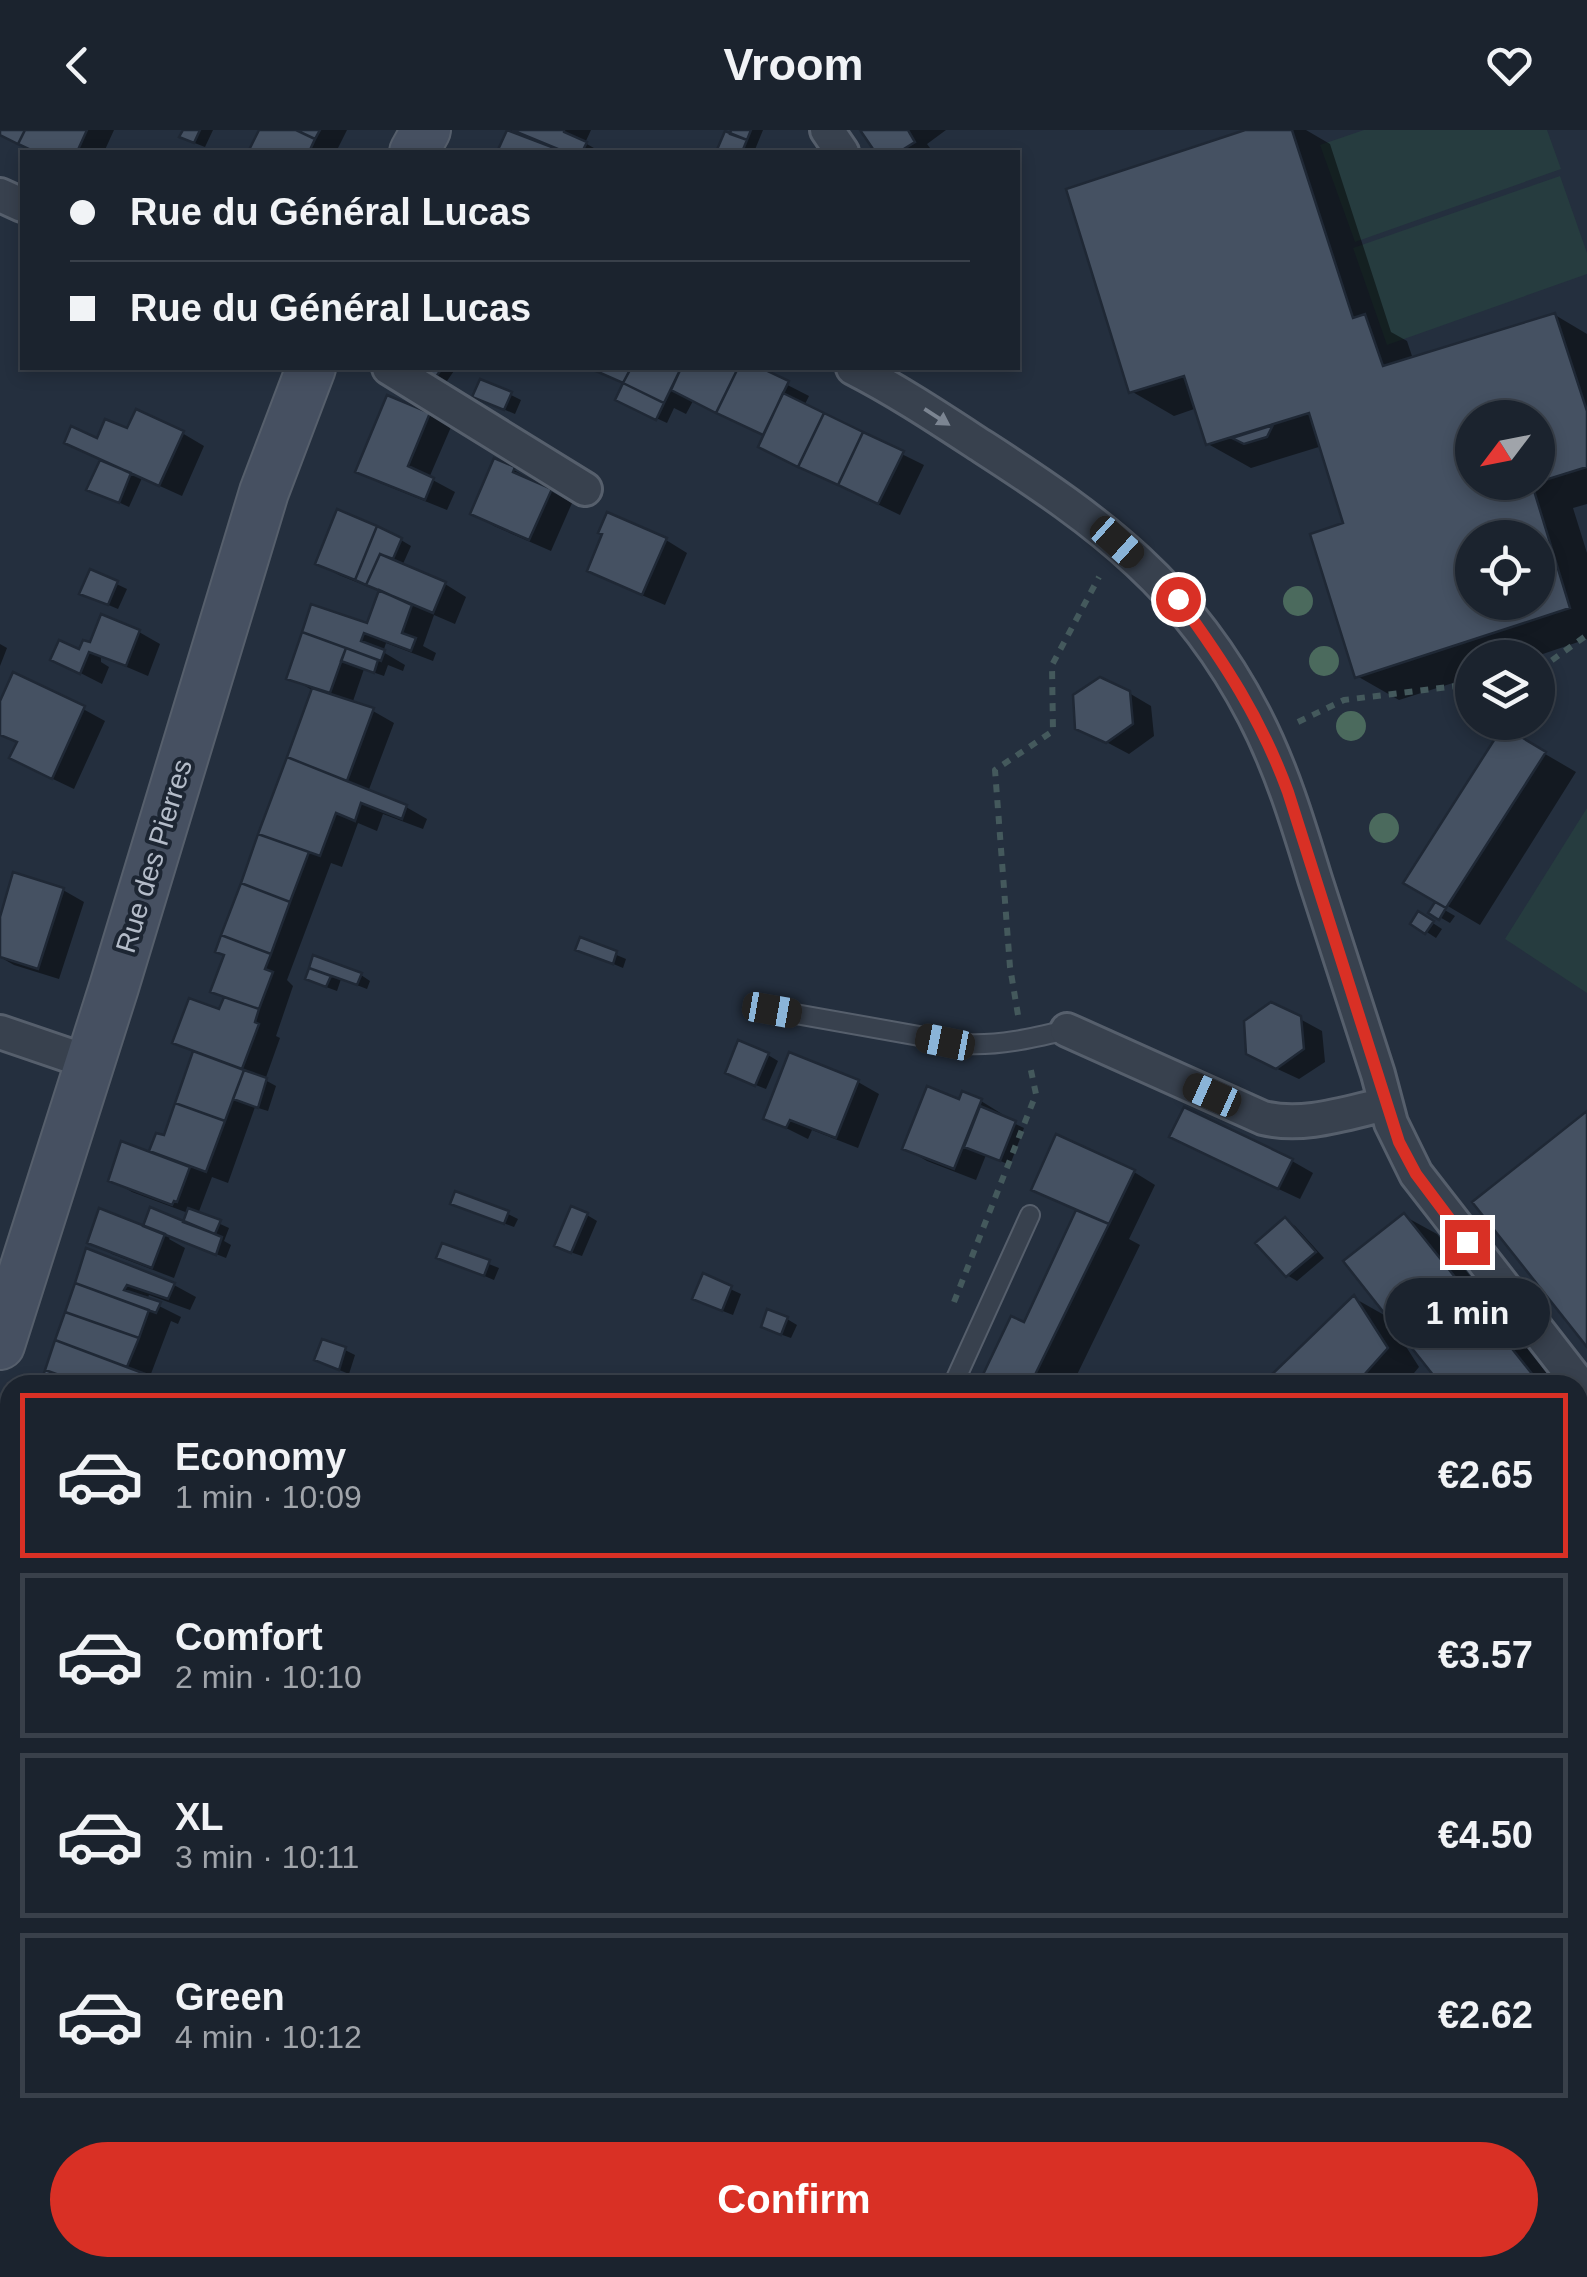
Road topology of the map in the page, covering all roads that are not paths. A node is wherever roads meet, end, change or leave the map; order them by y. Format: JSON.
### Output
{"nodes":[{"id":1,"x":310,"y":370,"type":"edge"},
{"id":2,"x":392,"y":370,"type":"edge"},
{"id":3,"x":857,"y":370,"type":"edge"},
{"id":4,"x":585,"y":488,"type":"dead end"},
{"id":5,"x":772,"y":1010,"type":"dead end"},
{"id":6,"x":1067,"y":1030,"type":"joint"},
{"id":7,"x":0,"y":1032,"type":"edge"},
{"id":8,"x":90,"y":1063,"type":"junction"},
{"id":9,"x":1386,"y":1104,"type":"junction"},
{"id":10,"x":1030,"y":1214,"type":"dead end"},
{"id":11,"x":0,"y":1345,"type":"edge"},
{"id":12,"x":958,"y":1375,"type":"edge"},
{"id":13,"x":1572,"y":1375,"type":"edge"}],
"edges":[{"from":1,"to":8,"type":"main road","name":"Rue des Pierres"},
{"from":2,"to":4,"type":"street"},
{"from":3,"to":9,"type":"street","one_way":true},
{"from":5,"to":6,"type":"lane"},
{"from":6,"to":9,"type":"street"},
{"from":7,"to":8,"type":"street"},
{"from":8,"to":11,"type":"main road","name":"Rue des Pierres"},
{"from":9,"to":13,"type":"street"},
{"from":10,"to":12,"type":"lane"}]}
